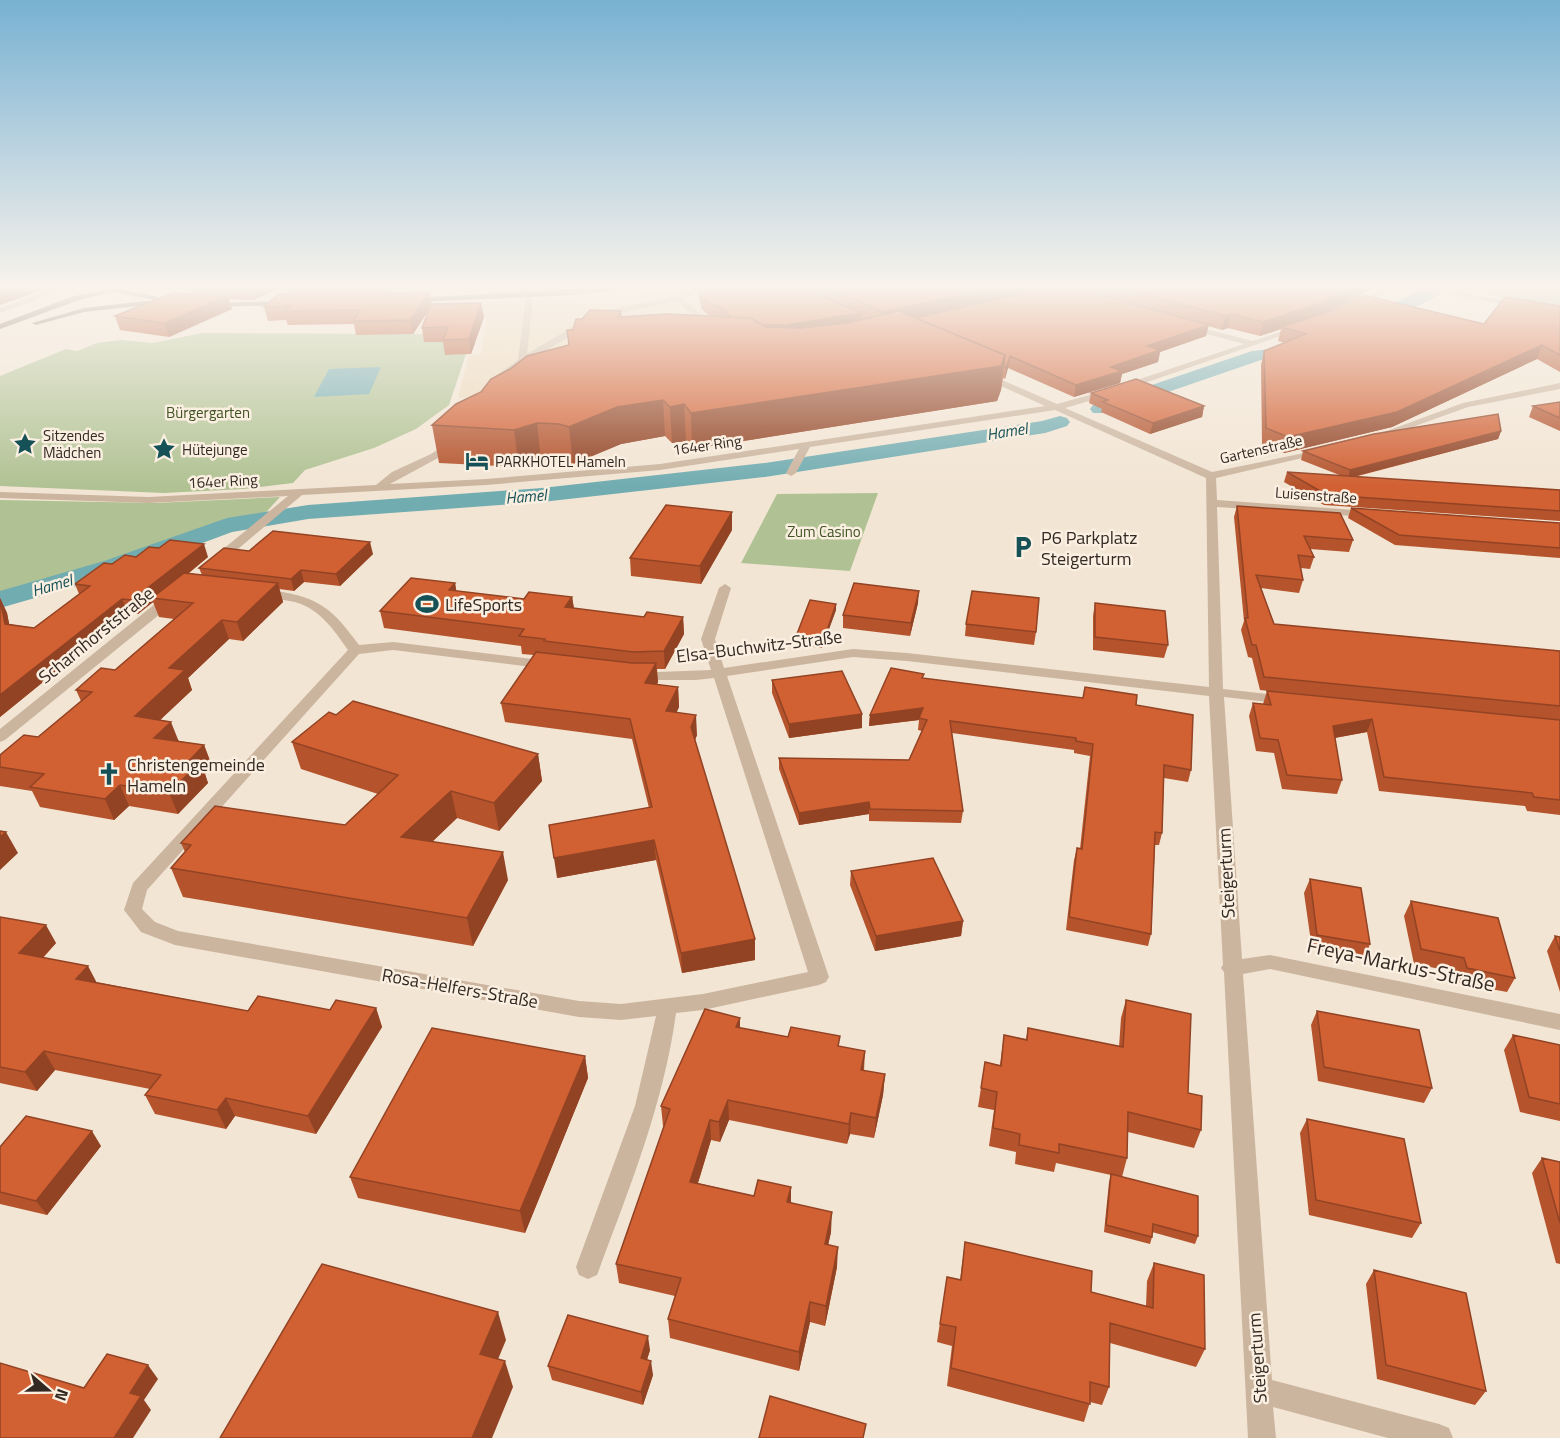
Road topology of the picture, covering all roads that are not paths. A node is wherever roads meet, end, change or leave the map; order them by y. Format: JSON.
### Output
{"nodes":[{"id":1,"x":523,"y":353,"type":"edge"},
{"id":2,"x":535,"y":353,"type":"edge"},
{"id":3,"x":1226,"y":353,"type":"edge"},
{"id":4,"x":522,"y":361,"type":"junction"},
{"id":5,"x":972,"y":370,"type":"edge"},
{"id":6,"x":492,"y":385,"type":"edge"},
{"id":7,"x":1560,"y":386,"type":"edge"},
{"id":8,"x":1057,"y":407,"type":"junction"},
{"id":9,"x":457,"y":437,"type":"edge"},
{"id":10,"x":1366,"y":439,"type":"edge"},
{"id":11,"x":805,"y":447,"type":"junction"},
{"id":12,"x":1335,"y":447,"type":"edge"},
{"id":13,"x":790,"y":473,"type":"dead end"},
{"id":14,"x":1211,"y":476,"type":"junction"},
{"id":15,"x":379,"y":488,"type":"junction"},
{"id":16,"x":298,"y":493,"type":"junction"},
{"id":17,"x":0,"y":495,"type":"edge"},
{"id":18,"x":1213,"y":503,"type":"junction"},
{"id":19,"x":1375,"y":514,"type":"edge"},
{"id":20,"x":204,"y":571,"type":"edge"},
{"id":21,"x":186,"y":585,"type":"edge"},
{"id":22,"x":725,"y":588,"type":"dead end"},
{"id":23,"x":245,"y":592,"type":"edge"},
{"id":24,"x":355,"y":650,"type":"junction"},
{"id":25,"x":565,"y":667,"type":"edge"},
{"id":26,"x":717,"y":672,"type":"junction"},
{"id":27,"x":623,"y":674,"type":"edge"},
{"id":28,"x":1216,"y":693,"type":"junction"},
{"id":29,"x":1299,"y":701,"type":"edge"},
{"id":30,"x":0,"y":737,"type":"edge"},
{"id":31,"x":1231,"y":968,"type":"junction"},
{"id":32,"x":667,"y":1006,"type":"junction"},
{"id":33,"x":1560,"y":1022,"type":"edge"},
{"id":34,"x":588,"y":1267,"type":"dead end"},
{"id":35,"x":1259,"y":1390,"type":"junction"},
{"id":36,"x":1262,"y":1438,"type":"edge"},
{"id":37,"x":1439,"y":1438,"type":"edge"}],
"edges":[{"from":1,"to":4,"type":"street"},
{"from":2,"to":4,"type":"street"},
{"from":3,"to":8,"type":"street","name":"164er Ring"},
{"from":4,"to":6,"type":"street"},
{"from":5,"to":8,"type":"street"},
{"from":7,"to":10,"type":"street"},
{"from":8,"to":11,"type":"street","name":"164er Ring"},
{"from":8,"to":14,"type":"street"},
{"from":9,"to":15,"type":"street"},
{"from":11,"to":13,"type":"street"},
{"from":11,"to":15,"type":"street","name":"164er Ring"},
{"from":12,"to":14,"type":"street","name":"Gartenstraße"},
{"from":14,"to":18,"type":"street","name":"Steigerturm"},
{"from":15,"to":16,"type":"street","name":"164er Ring"},
{"from":16,"to":17,"type":"street","name":"164er Ring"},
{"from":16,"to":20,"type":"street"},
{"from":18,"to":19,"type":"street","name":"Luisenstraße"},
{"from":18,"to":28,"type":"street","name":"Steigerturm"},
{"from":21,"to":30,"type":"street","name":"Scharnhorststraße"},
{"from":22,"to":26,"type":"street"},
{"from":23,"to":24,"type":"street"},
{"from":24,"to":25,"type":"street"},
{"from":24,"to":32,"type":"street","name":"Rosa-Helfers-Straße"},
{"from":26,"to":27,"type":"street","name":"Elsa-Buchwitz-Straße"},
{"from":26,"to":28,"type":"street","name":"Elsa-Buchwitz-Straße"},
{"from":26,"to":32,"type":"street","name":"Rosa-Helfers-Straße"},
{"from":28,"to":29,"type":"street","name":"Elsa-Buchwitz-Straße"},
{"from":28,"to":31,"type":"street","name":"Steigerturm"},
{"from":31,"to":33,"type":"street","name":"Freya-Markus-Straße"},
{"from":31,"to":35,"type":"street","name":"Steigerturm"},
{"from":32,"to":34,"type":"street"},
{"from":35,"to":36,"type":"street","name":"Steigerturm"},
{"from":35,"to":37,"type":"street"}]}
